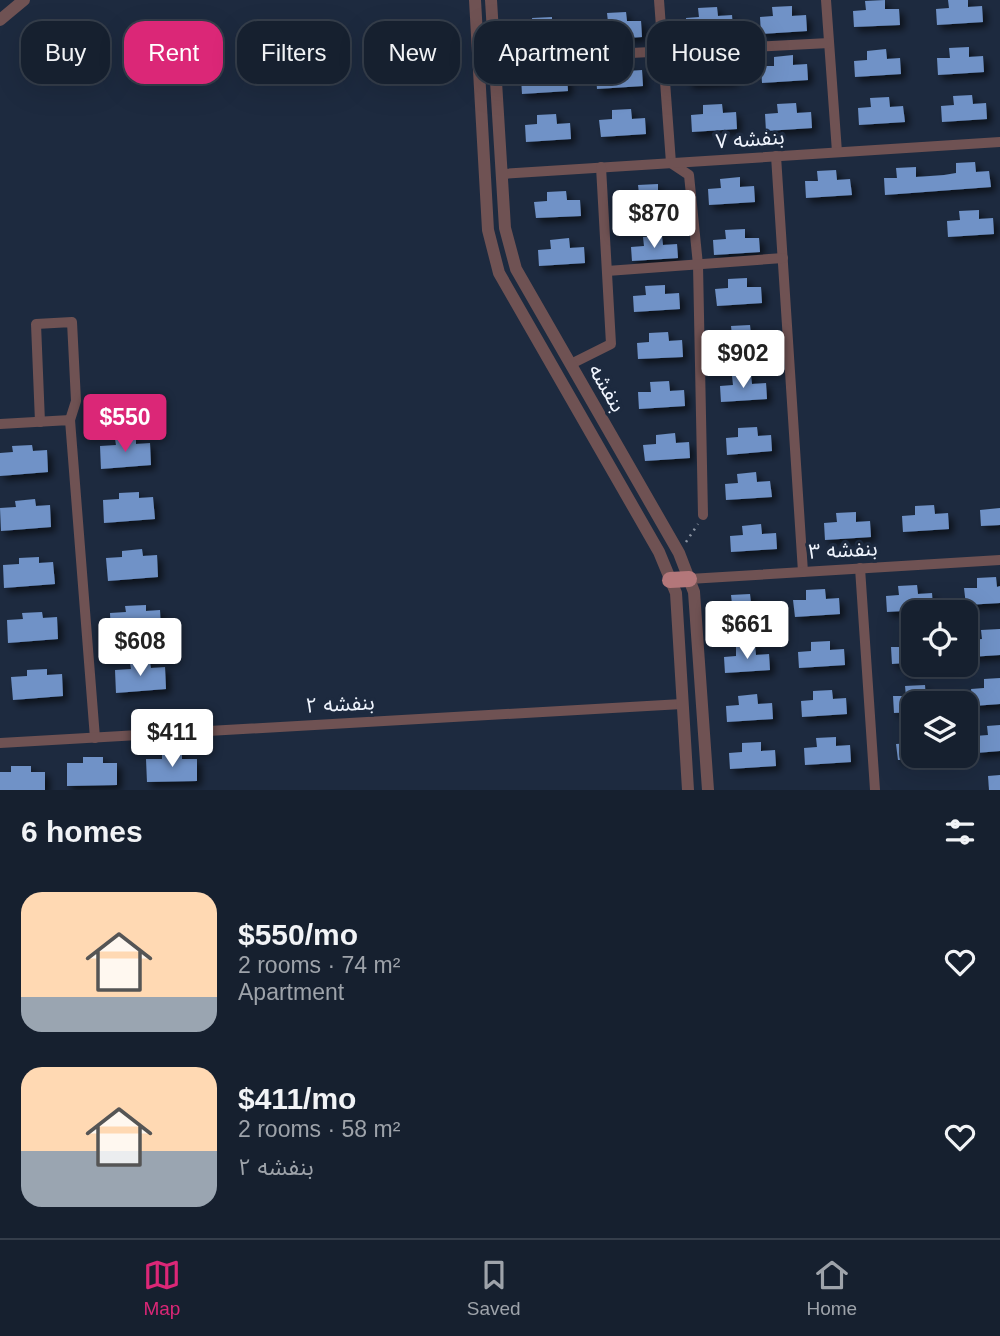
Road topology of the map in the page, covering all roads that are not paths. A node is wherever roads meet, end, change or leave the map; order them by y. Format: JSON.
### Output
{"nodes":[{"id":1,"x":24,"y":0,"type":"edge"},
{"id":2,"x":475,"y":0,"type":"edge"},
{"id":3,"x":491,"y":0,"type":"edge"},
{"id":4,"x":659,"y":0,"type":"edge"},
{"id":5,"x":826,"y":0,"type":"edge"},
{"id":6,"x":0,"y":20,"type":"edge"},
{"id":7,"x":492,"y":21,"type":"edge"},
{"id":8,"x":661,"y":21,"type":"edge"},
{"id":9,"x":829,"y":43,"type":"junction"},
{"id":10,"x":765,"y":46,"type":"edge"},
{"id":11,"x":496,"y":84,"type":"edge"},
{"id":12,"x":665,"y":84,"type":"edge"},
{"id":13,"x":1000,"y":142,"type":"edge"},
{"id":14,"x":837,"y":152,"type":"junction"},
{"id":15,"x":776,"y":156,"type":"junction"},
{"id":16,"x":671,"y":163,"type":"junction"},
{"id":17,"x":601,"y":167,"type":"junction"},
{"id":18,"x":502,"y":174,"type":"junction"},
{"id":19,"x":783,"y":258,"type":"junction"},
{"id":20,"x":698,"y":265,"type":"junction"},
{"id":21,"x":607,"y":271,"type":"junction"},
{"id":22,"x":571,"y":364,"type":"junction"},
{"id":23,"x":70,"y":420,"type":"junction"},
{"id":24,"x":40,"y":422,"type":"junction"},
{"id":25,"x":0,"y":424,"type":"edge"},
{"id":26,"x":703,"y":515,"type":"road end"},
{"id":27,"x":1000,"y":560,"type":"edge"},
{"id":28,"x":860,"y":568,"type":"junction"},
{"id":29,"x":803,"y":572,"type":"junction"},
{"id":30,"x":689,"y":579,"type":"junction"},
{"id":31,"x":670,"y":580,"type":"junction"},
{"id":32,"x":682,"y":704,"type":"junction"},
{"id":33,"x":95,"y":738,"type":"junction"},
{"id":34,"x":0,"y":743,"type":"edge"},
{"id":35,"x":688,"y":790,"type":"edge"},
{"id":36,"x":708,"y":790,"type":"edge"},
{"id":37,"x":875,"y":790,"type":"edge"}],
"edges":[{"from":1,"to":6,"type":"street"},
{"from":2,"to":31,"type":"street","name":"بنفشه"},
{"from":3,"to":7,"type":"street","name":"بنفشه"},
{"from":4,"to":8,"type":"street"},
{"from":5,"to":9,"type":"street"},
{"from":9,"to":10,"type":"street"},
{"from":9,"to":14,"type":"street"},
{"from":11,"to":18,"type":"street","name":"بنفشه"},
{"from":12,"to":16,"type":"street"},
{"from":13,"to":14,"type":"street","name":"بنفشه ۷"},
{"from":14,"to":15,"type":"street","name":"بنفشه ۷"},
{"from":15,"to":16,"type":"street","name":"بنفشه ۷"},
{"from":15,"to":19,"type":"street"},
{"from":16,"to":17,"type":"street","name":"بنفشه ۷"},
{"from":16,"to":20,"type":"street"},
{"from":17,"to":18,"type":"street","name":"بنفشه ۷"},
{"from":17,"to":21,"type":"street"},
{"from":18,"to":22,"type":"street","name":"بنفشه"},
{"from":19,"to":20,"type":"street"},
{"from":19,"to":29,"type":"street"},
{"from":20,"to":21,"type":"street"},
{"from":20,"to":26,"type":"street"},
{"from":21,"to":22,"type":"street"},
{"from":22,"to":30,"type":"street","name":"بنفشه"},
{"from":23,"to":24,"type":"street"},
{"from":23,"to":24,"type":"street"},
{"from":23,"to":33,"type":"street"},
{"from":24,"to":25,"type":"street"},
{"from":27,"to":28,"type":"street","name":"بنفشه ۳"},
{"from":28,"to":29,"type":"street","name":"بنفشه ۳"},
{"from":28,"to":37,"type":"street"},
{"from":29,"to":30,"type":"street","name":"بنفشه ۳"},
{"from":30,"to":31,"type":"main road"},
{"from":30,"to":36,"type":"street","name":"بنفشه"},
{"from":31,"to":32,"type":"street","name":"بنفشه"},
{"from":32,"to":33,"type":"street","name":"بنفشه ۲"},
{"from":32,"to":35,"type":"street","name":"بنفشه"},
{"from":33,"to":34,"type":"street","name":"بنفشه ۲"}]}
